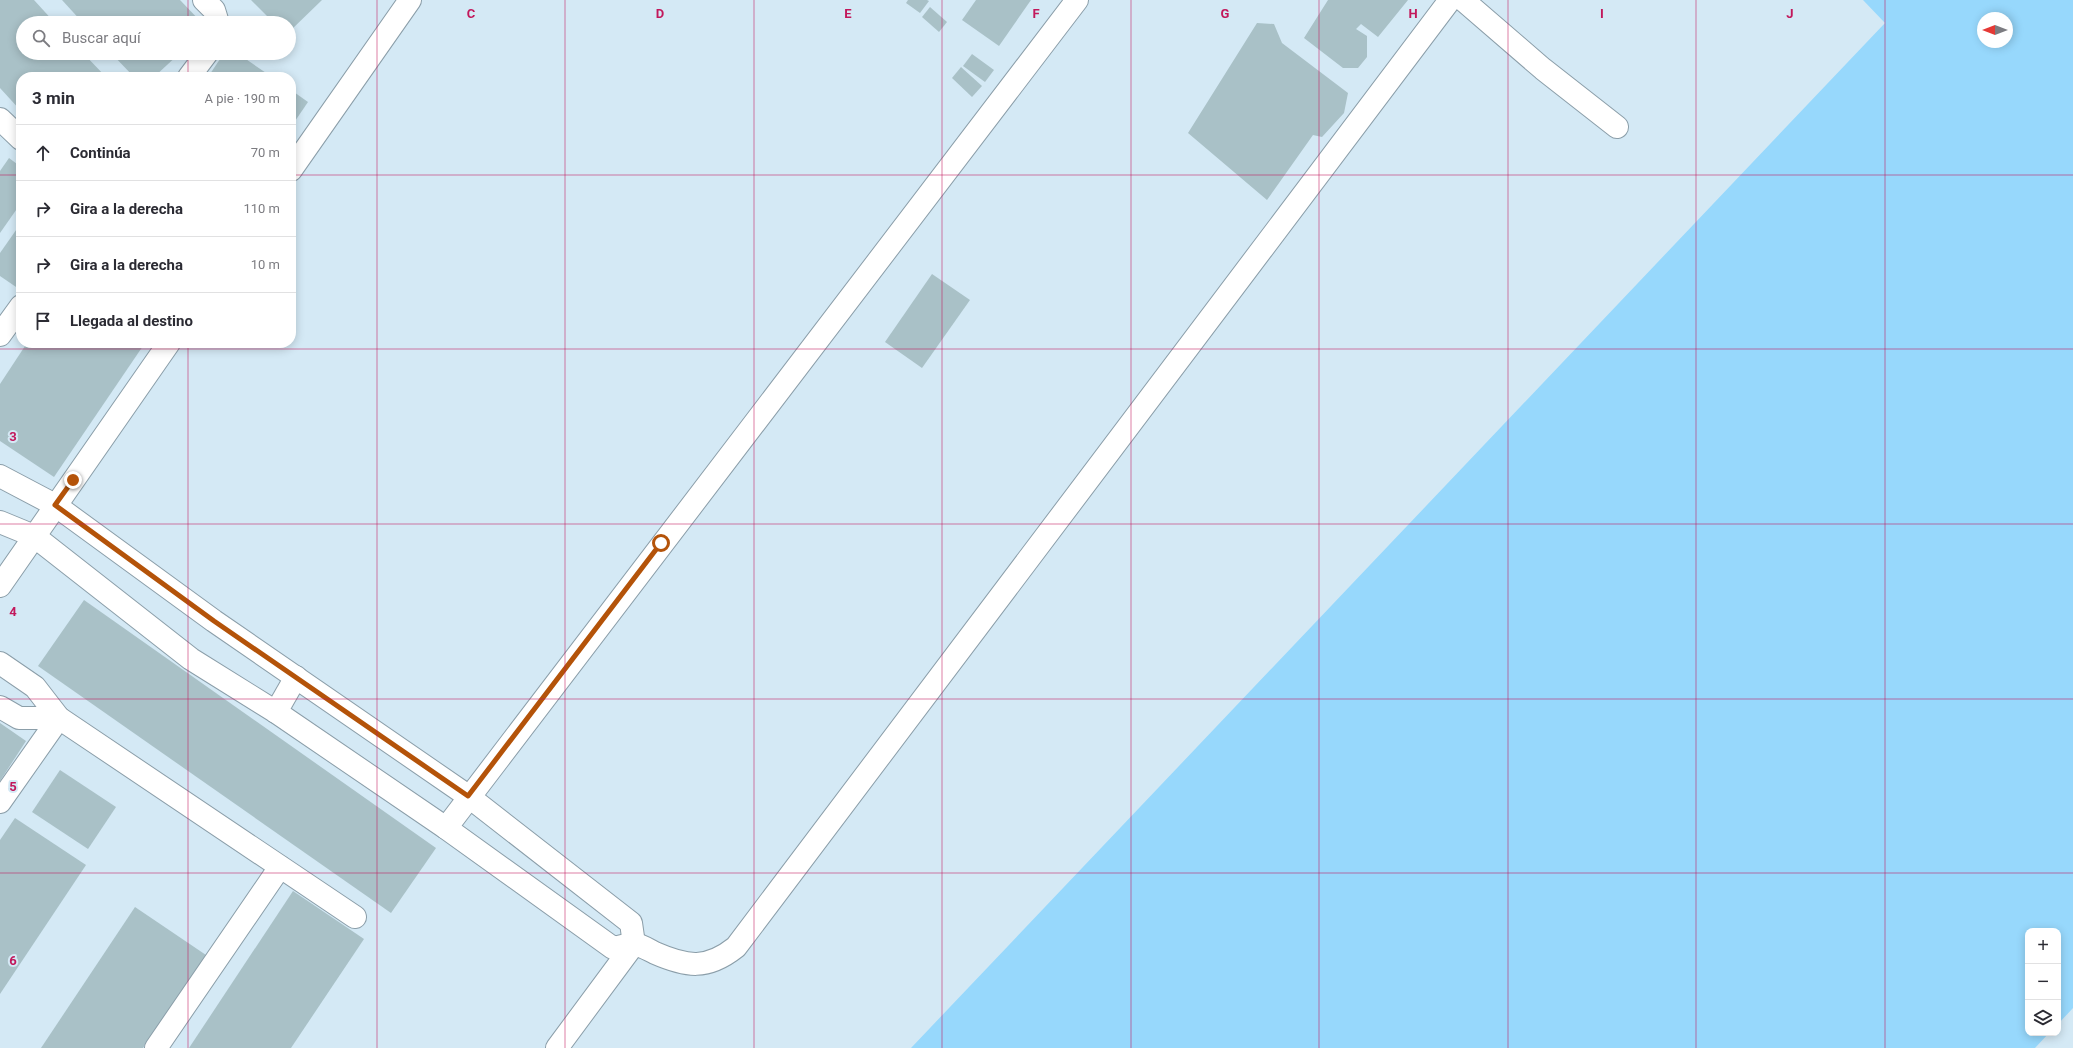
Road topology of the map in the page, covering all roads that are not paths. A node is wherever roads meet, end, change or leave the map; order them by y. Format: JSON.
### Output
{"nodes":[{"id":1,"x":204,"y":0,"type":"edge"},
{"id":2,"x":410,"y":0,"type":"edge"},
{"id":3,"x":1077,"y":0,"type":"edge"},
{"id":4,"x":1450,"y":0,"type":"edge"},
{"id":5,"x":1463,"y":0,"type":"edge"},
{"id":6,"x":216,"y":16,"type":"edge"},
{"id":7,"x":202,"y":60,"type":"edge"},
{"id":8,"x":193,"y":72,"type":"edge"},
{"id":9,"x":0,"y":119,"type":"edge"},
{"id":10,"x":1617,"y":127,"type":"dead end"},
{"id":11,"x":16,"y":135,"type":"edge"},
{"id":12,"x":296,"y":163,"type":"edge"},
{"id":13,"x":16,"y":313,"type":"edge"},
{"id":14,"x":0,"y":335,"type":"edge"},
{"id":15,"x":165,"y":348,"type":"edge"},
{"id":16,"x":0,"y":476,"type":"edge"},
{"id":17,"x":55,"y":505,"type":"junction"},
{"id":18,"x":0,"y":522,"type":"edge"},
{"id":19,"x":34,"y":536,"type":"junction"},
{"id":20,"x":0,"y":586,"type":"edge"},
{"id":21,"x":0,"y":663,"type":"edge"},
{"id":22,"x":296,"y":677,"type":"junction"},
{"id":23,"x":0,"y":707,"type":"edge"},
{"id":24,"x":276,"y":712,"type":"junction"},
{"id":25,"x":59,"y":718,"type":"junction"},
{"id":26,"x":468,"y":796,"type":"junction"},
{"id":27,"x":0,"y":802,"type":"edge"},
{"id":28,"x":446,"y":828,"type":"junction"},
{"id":29,"x":280,"y":867,"type":"junction"},
{"id":30,"x":355,"y":917,"type":"dead end"},
{"id":31,"x":634,"y":944,"type":"junction"},
{"id":32,"x":156,"y":1048,"type":"edge"},
{"id":33,"x":557,"y":1048,"type":"edge"}],
"edges":[{"from":1,"to":6,"type":"street"},
{"from":2,"to":12,"type":"street"},
{"from":3,"to":26,"type":"street"},
{"from":4,"to":31,"type":"street"},
{"from":5,"to":10,"type":"street"},
{"from":7,"to":8,"type":"street"},
{"from":9,"to":11,"type":"street"},
{"from":13,"to":14,"type":"street"},
{"from":15,"to":17,"type":"street"},
{"from":16,"to":17,"type":"street"},
{"from":17,"to":19,"type":"street"},
{"from":17,"to":22,"type":"street"},
{"from":18,"to":19,"type":"street"},
{"from":19,"to":20,"type":"street"},
{"from":19,"to":24,"type":"street"},
{"from":21,"to":25,"type":"street"},
{"from":22,"to":24,"type":"street"},
{"from":22,"to":26,"type":"street"},
{"from":23,"to":25,"type":"street"},
{"from":24,"to":28,"type":"street"},
{"from":25,"to":27,"type":"street"},
{"from":25,"to":29,"type":"street"},
{"from":26,"to":28,"type":"street"},
{"from":26,"to":31,"type":"street"},
{"from":28,"to":31,"type":"street"},
{"from":29,"to":30,"type":"street"},
{"from":29,"to":32,"type":"street"},
{"from":31,"to":33,"type":"street"}]}
